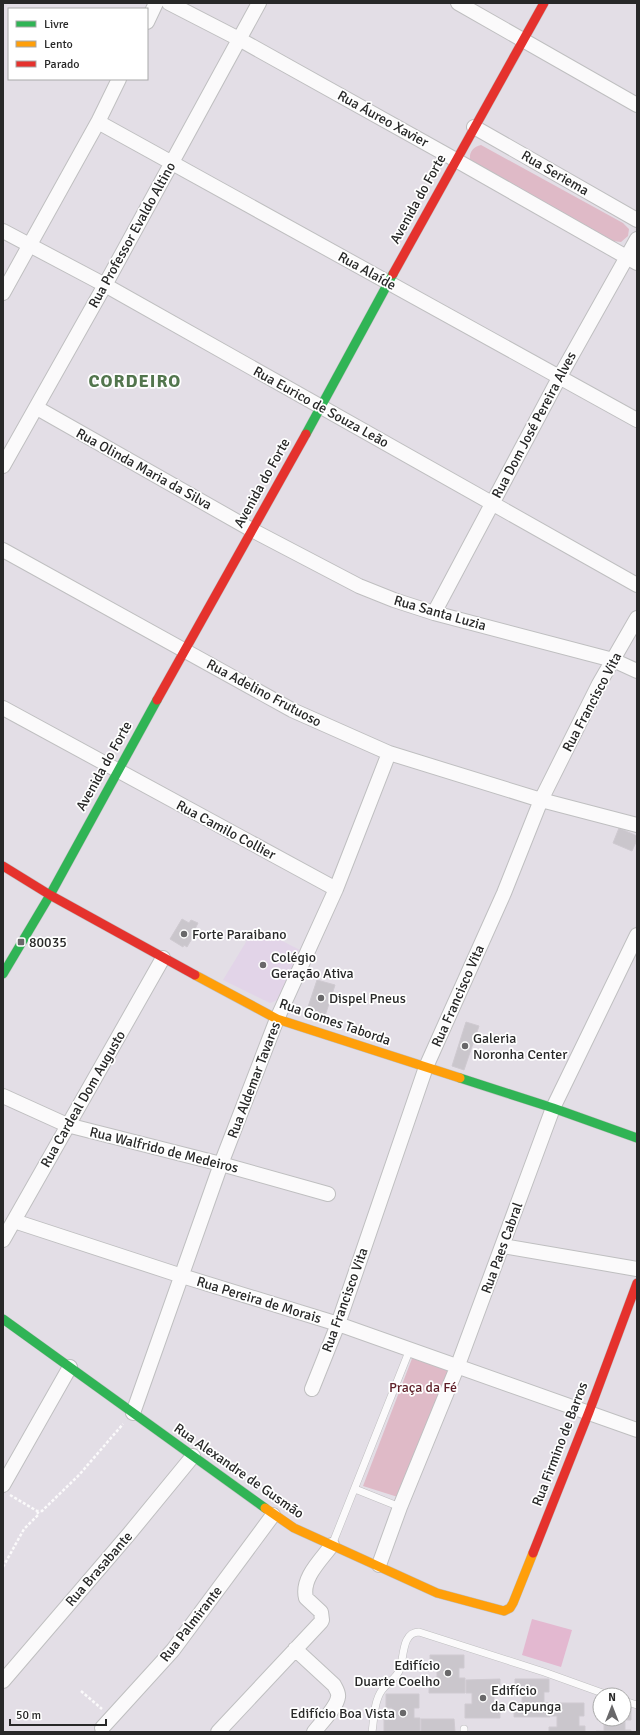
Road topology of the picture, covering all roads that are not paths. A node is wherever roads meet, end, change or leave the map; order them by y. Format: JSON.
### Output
{"nodes":[{"id":1,"x":156,"y":3,"type":"edge"},
{"id":2,"x":170,"y":3,"type":"edge"},
{"id":3,"x":259,"y":3,"type":"edge"},
{"id":4,"x":458,"y":3,"type":"edge"},
{"id":5,"x":544,"y":3,"type":"edge"},
{"id":6,"x":148,"y":20,"type":"edge"},
{"id":7,"x":239,"y":39,"type":"junction"},
{"id":8,"x":523,"y":41,"type":"junction"},
{"id":9,"x":119,"y":80,"type":"edge"},
{"id":10,"x":637,"y":106,"type":"edge"},
{"id":11,"x":98,"y":122,"type":"junction"},
{"id":12,"x":474,"y":127,"type":"junction"},
{"id":13,"x":456,"y":160,"type":"junction"},
{"id":14,"x":172,"y":162,"type":"junction"},
{"id":15,"x":637,"y":220,"type":"edge"},
{"id":16,"x":3,"y":230,"type":"edge"},
{"id":17,"x":637,"y":239,"type":"edge"},
{"id":18,"x":29,"y":244,"type":"junction"},
{"id":19,"x":632,"y":261,"type":"edge"},
{"id":20,"x":388,"y":283,"type":"junction"},
{"id":21,"x":105,"y":285,"type":"junction"},
{"id":22,"x":3,"y":293,"type":"edge"},
{"id":23,"x":559,"y":378,"type":"junction"},
{"id":24,"x":321,"y":406,"type":"junction"},
{"id":25,"x":37,"y":408,"type":"junction"},
{"id":26,"x":637,"y":420,"type":"edge"},
{"id":27,"x":3,"y":466,"type":"edge"},
{"id":28,"x":492,"y":504,"type":"junction"},
{"id":29,"x":252,"y":530,"type":"junction"},
{"id":30,"x":3,"y":550,"type":"edge"},
{"id":31,"x":637,"y":585,"type":"edge"},
{"id":32,"x":434,"y":613,"type":"junction"},
{"id":33,"x":637,"y":618,"type":"edge"},
{"id":34,"x":184,"y":650,"type":"junction"},
{"id":35,"x":613,"y":660,"type":"junction"},
{"id":36,"x":637,"y":671,"type":"edge"},
{"id":37,"x":3,"y":708,"type":"edge"},
{"id":38,"x":389,"y":753,"type":"junction"},
{"id":39,"x":117,"y":771,"type":"junction"},
{"id":40,"x":541,"y":800,"type":"junction"},
{"id":41,"x":637,"y":825,"type":"edge"},
{"id":42,"x":3,"y":866,"type":"edge"},
{"id":43,"x":336,"y":889,"type":"junction"},
{"id":44,"x":46,"y":893,"type":"junction"},
{"id":45,"x":637,"y":935,"type":"edge"},
{"id":46,"x":164,"y":958,"type":"junction"},
{"id":47,"x":3,"y":974,"type":"edge"},
{"id":48,"x":277,"y":1019,"type":"junction"},
{"id":49,"x":426,"y":1067,"type":"junction"},
{"id":50,"x":3,"y":1096,"type":"edge"},
{"id":51,"x":553,"y":1108,"type":"junction"},
{"id":52,"x":67,"y":1125,"type":"junction"},
{"id":53,"x":637,"y":1138,"type":"edge"},
{"id":54,"x":221,"y":1164,"type":"junction"},
{"id":55,"x":328,"y":1194,"type":"dead end"},
{"id":56,"x":14,"y":1221,"type":"junction"},
{"id":57,"x":3,"y":1240,"type":"edge"},
{"id":58,"x":503,"y":1246,"type":"junction"},
{"id":59,"x":637,"y":1269,"type":"edge"},
{"id":60,"x":182,"y":1276,"type":"junction"},
{"id":61,"x":637,"y":1283,"type":"edge"},
{"id":62,"x":3,"y":1318,"type":"edge"},
{"id":63,"x":338,"y":1324,"type":"junction"},
{"id":64,"x":410,"y":1349,"type":"junction"},
{"id":65,"x":458,"y":1365,"type":"junction"},
{"id":66,"x":70,"y":1367,"type":"junction"},
{"id":67,"x":312,"y":1389,"type":"dead end"},
{"id":68,"x":132,"y":1412,"type":"junction"},
{"id":69,"x":588,"y":1412,"type":"junction"},
{"id":70,"x":637,"y":1430,"type":"edge"},
{"id":71,"x":193,"y":1456,"type":"junction"},
{"id":72,"x":6,"y":1490,"type":"edge"},
{"id":73,"x":355,"y":1490,"type":"junction"},
{"id":74,"x":400,"y":1507,"type":"junction"},
{"id":75,"x":273,"y":1515,"type":"junction"},
{"id":76,"x":332,"y":1545,"type":"junction"},
{"id":77,"x":379,"y":1566,"type":"junction"},
{"id":78,"x":504,"y":1611,"type":"joint"},
{"id":79,"x":295,"y":1649,"type":"junction"},
{"id":80,"x":3,"y":1681,"type":"edge"},
{"id":81,"x":592,"y":1689,"type":"edge"},
{"id":82,"x":102,"y":1728,"type":"dead end"},
{"id":83,"x":218,"y":1732,"type":"edge"},
{"id":84,"x":314,"y":1732,"type":"edge"},
{"id":85,"x":372,"y":1732,"type":"edge"}],
"edges":[{"from":1,"to":6,"type":"street"},
{"from":2,"to":7,"type":"street","name":"Rua Áureo Xavier"},
{"from":3,"to":7,"type":"street","name":"Rua Professor Evaldo Altino"},
{"from":4,"to":8,"type":"street"},
{"from":5,"to":8,"type":"street","name":"Avenida do Forte"},
{"from":7,"to":13,"type":"street","name":"Rua Áureo Xavier"},
{"from":7,"to":14,"type":"street","name":"Rua Professor Evaldo Altino"},
{"from":8,"to":10,"type":"street"},
{"from":8,"to":12,"type":"street","name":"Avenida do Forte"},
{"from":9,"to":11,"type":"street"},
{"from":11,"to":14,"type":"street","name":"Rua Alaíde"},
{"from":11,"to":18,"type":"street"},
{"from":12,"to":13,"type":"street","name":"Avenida do Forte"},
{"from":12,"to":15,"type":"street","name":"Rua Seriema"},
{"from":13,"to":19,"type":"street","name":"Rua Áureo Xavier"},
{"from":13,"to":20,"type":"street","name":"Avenida do Forte"},
{"from":14,"to":20,"type":"street","name":"Rua Alaíde"},
{"from":14,"to":21,"type":"street","name":"Rua Professor Evaldo Altino"},
{"from":16,"to":18,"type":"street","name":"Rua Eurico de Souza Leão"},
{"from":17,"to":19,"type":"street","name":"Rua Dom José Pereira Alves"},
{"from":18,"to":21,"type":"street","name":"Rua Eurico de Souza Leão"},
{"from":18,"to":22,"type":"street"},
{"from":19,"to":23,"type":"street","name":"Rua Dom José Pereira Alves"},
{"from":20,"to":23,"type":"street","name":"Rua Alaíde"},
{"from":20,"to":24,"type":"street","name":"Avenida do Forte"},
{"from":21,"to":24,"type":"street","name":"Rua Eurico de Souza Leão"},
{"from":21,"to":25,"type":"street","name":"Rua Professor Evaldo Altino"},
{"from":23,"to":26,"type":"street","name":"Rua Alaíde"},
{"from":23,"to":28,"type":"street","name":"Rua Dom José Pereira Alves"},
{"from":24,"to":28,"type":"street","name":"Rua Eurico de Souza Leão"},
{"from":24,"to":29,"type":"street","name":"Avenida do Forte"},
{"from":25,"to":27,"type":"street","name":"Rua Professor Evaldo Altino"},
{"from":25,"to":29,"type":"street","name":"Rua Olinda Maria da Silva"},
{"from":28,"to":31,"type":"street","name":"Rua Eurico de Souza Leão"},
{"from":28,"to":32,"type":"street","name":"Rua Dom José Pereira Alves"},
{"from":29,"to":32,"type":"street","name":"Rua Santa Luzia"},
{"from":29,"to":34,"type":"street","name":"Avenida do Forte"},
{"from":30,"to":34,"type":"street","name":"Rua Adelino Frutuoso"},
{"from":32,"to":35,"type":"street","name":"Rua Santa Luzia"},
{"from":33,"to":35,"type":"street","name":"Rua Francisco Vita"},
{"from":34,"to":38,"type":"street","name":"Rua Adelino Frutuoso"},
{"from":34,"to":39,"type":"street","name":"Avenida do Forte"},
{"from":35,"to":36,"type":"street","name":"Rua Santa Luzia"},
{"from":35,"to":40,"type":"street","name":"Rua Francisco Vita"},
{"from":37,"to":39,"type":"street","name":"Rua Camilo Collier"},
{"from":38,"to":40,"type":"street","name":"Rua Adelino Frutuoso"},
{"from":38,"to":43,"type":"street","name":"Rua Aldemar Tavares"},
{"from":39,"to":43,"type":"street","name":"Rua Camilo Collier"},
{"from":39,"to":44,"type":"street","name":"Avenida do Forte"},
{"from":40,"to":41,"type":"street","name":"Rua Adelino Frutuoso"},
{"from":40,"to":49,"type":"street","name":"Rua Francisco Vita"},
{"from":42,"to":44,"type":"street","name":"Rua Gomes Taborda"},
{"from":43,"to":48,"type":"street","name":"Rua Aldemar Tavares"},
{"from":44,"to":46,"type":"street","name":"Rua Gomes Taborda"},
{"from":44,"to":47,"type":"street","name":"Avenida do Forte"},
{"from":45,"to":51,"type":"street","name":"Rua Paes Cabral"},
{"from":46,"to":48,"type":"street","name":"Rua Gomes Taborda"},
{"from":46,"to":52,"type":"street","name":"Rua Cardeal Dom Augusto"},
{"from":48,"to":49,"type":"street","name":"Rua Gomes Taborda"},
{"from":48,"to":54,"type":"street","name":"Rua Aldemar Tavares"},
{"from":49,"to":51,"type":"street","name":"Rua Gomes Taborda"},
{"from":49,"to":63,"type":"street","name":"Rua Francisco Vita"},
{"from":50,"to":52,"type":"street","name":"Rua Walfrido de Medeiros"},
{"from":51,"to":53,"type":"street","name":"Rua Gomes Taborda"},
{"from":51,"to":58,"type":"street","name":"Rua Paes Cabral"},
{"from":52,"to":54,"type":"street","name":"Rua Walfrido de Medeiros"},
{"from":52,"to":56,"type":"street","name":"Rua Cardeal Dom Augusto"},
{"from":54,"to":55,"type":"street","name":"Rua Walfrido de Medeiros"},
{"from":54,"to":60,"type":"street","name":"Rua Aldemar Tavares"},
{"from":56,"to":57,"type":"street","name":"Rua Cardeal Dom Augusto"},
{"from":56,"to":60,"type":"street","name":"Rua Pereira de Morais"},
{"from":58,"to":59,"type":"street"},
{"from":58,"to":65,"type":"street","name":"Rua Paes Cabral"},
{"from":60,"to":63,"type":"street","name":"Rua Pereira de Morais"},
{"from":60,"to":68,"type":"street","name":"Rua Aldemar Tavares"},
{"from":61,"to":69,"type":"street","name":"Rua Firmino de Barros"},
{"from":62,"to":66,"type":"street","name":"Rua Alexandre de Gusmão"},
{"from":63,"to":64,"type":"street","name":"Rua Pereira de Morais"},
{"from":63,"to":67,"type":"street","name":"Rua Francisco Vita"},
{"from":64,"to":65,"type":"street","name":"Rua Pereira de Morais"},
{"from":64,"to":73,"type":"lane"},
{"from":65,"to":69,"type":"street","name":"Rua Pereira de Morais"},
{"from":65,"to":74,"type":"street","name":"Rua Paes Cabral"},
{"from":66,"to":68,"type":"street","name":"Rua Alexandre de Gusmão"},
{"from":66,"to":72,"type":"street"},
{"from":68,"to":71,"type":"street","name":"Rua Alexandre de Gusmão"},
{"from":69,"to":70,"type":"street","name":"Rua Pereira de Morais"},
{"from":69,"to":78,"type":"street","name":"Rua Firmino de Barros"},
{"from":71,"to":75,"type":"street","name":"Rua Alexandre de Gusmão"},
{"from":71,"to":80,"type":"street","name":"Rua Brasabante"},
{"from":73,"to":74,"type":"lane"},
{"from":73,"to":76,"type":"lane"},
{"from":74,"to":77,"type":"street","name":"Rua Paes Cabral"},
{"from":75,"to":76,"type":"street","name":"Rua Alexandre de Gusmão"},
{"from":75,"to":82,"type":"street","name":"Rua Palmirante"},
{"from":76,"to":77,"type":"street","name":"Rua Alexandre de Gusmão"},
{"from":76,"to":79,"type":"street"},
{"from":77,"to":78,"type":"street","name":"Rua Alexandre de Gusmão"},
{"from":79,"to":83,"type":"street"},
{"from":79,"to":84,"type":"street"},
{"from":81,"to":85,"type":"lane"}]}
